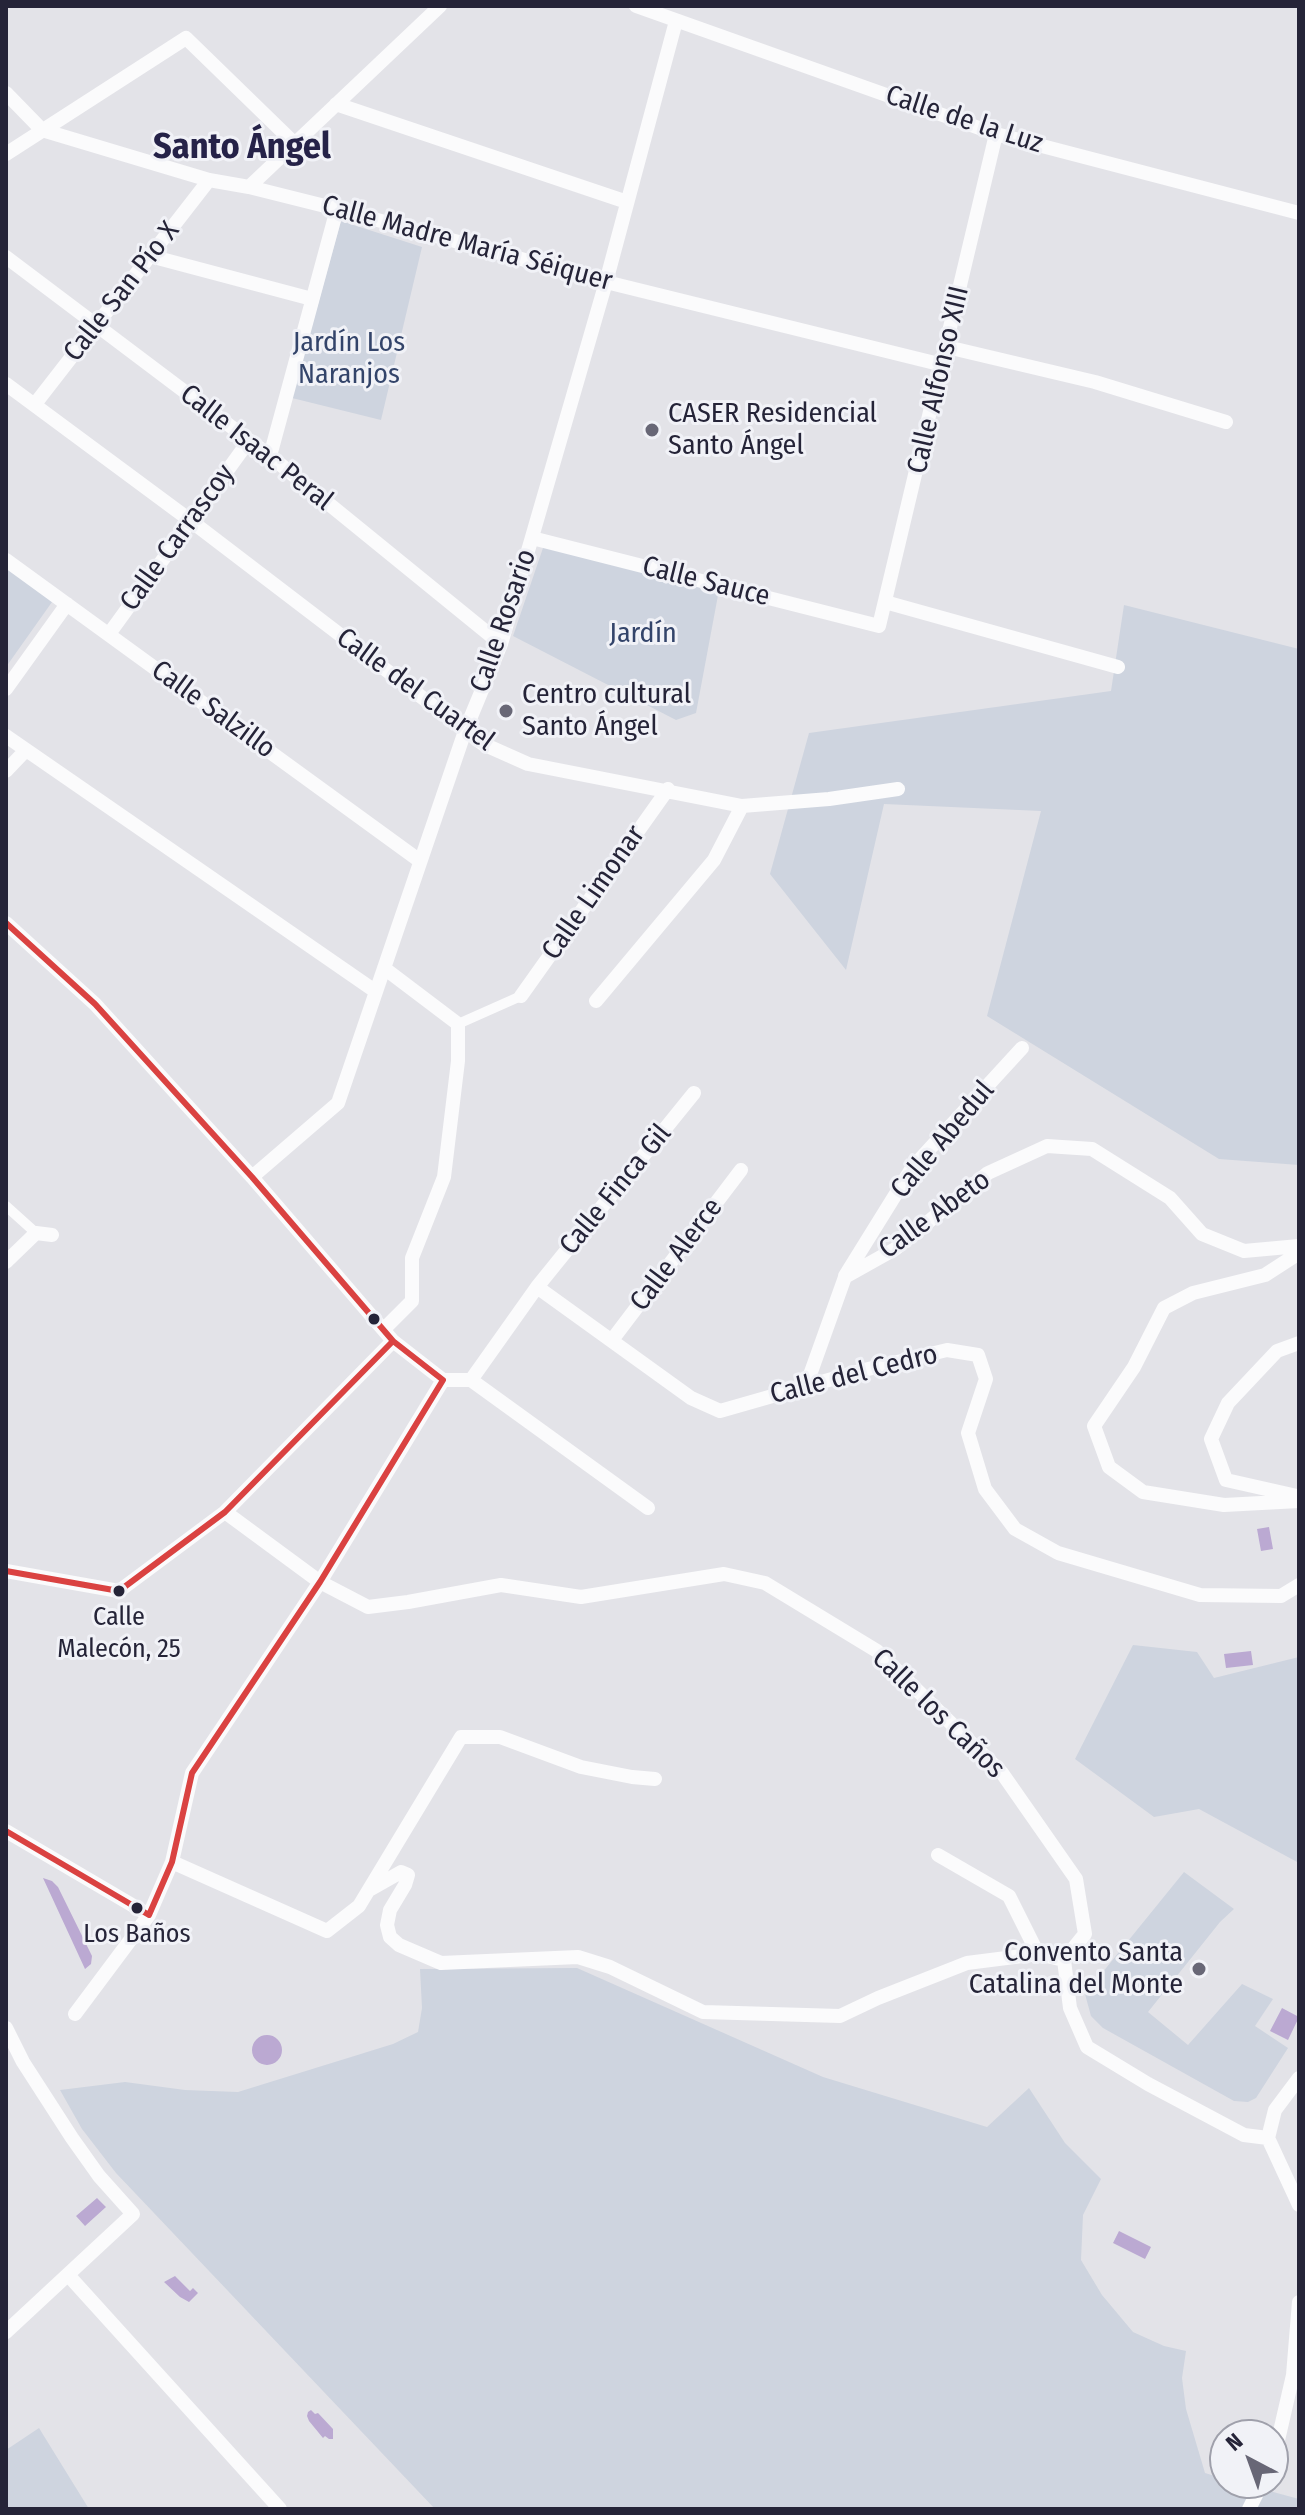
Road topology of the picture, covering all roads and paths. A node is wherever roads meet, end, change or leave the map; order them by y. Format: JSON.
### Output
{"nodes":[{"id":1,"x":440,"y":6,"type":"edge"},
{"id":2,"x":636,"y":6,"type":"edge"},
{"id":3,"x":676,"y":21,"type":"junction"},
{"id":4,"x":6,"y":93,"type":"edge"},
{"id":5,"x":336,"y":104,"type":"junction"},
{"id":6,"x":42,"y":130,"type":"junction"},
{"id":7,"x":996,"y":134,"type":"junction"},
{"id":8,"x":294,"y":143,"type":"junction"},
{"id":9,"x":6,"y":154,"type":"edge"},
{"id":10,"x":209,"y":180,"type":"junction"},
{"id":11,"x":249,"y":187,"type":"junction"},
{"id":12,"x":627,"y":202,"type":"junction"},
{"id":13,"x":337,"y":209,"type":"junction"},
{"id":14,"x":1299,"y":213,"type":"edge"},
{"id":15,"x":150,"y":256,"type":"junction"},
{"id":16,"x":6,"y":257,"type":"edge"},
{"id":17,"x":606,"y":282,"type":"junction"},
{"id":18,"x":312,"y":299,"type":"junction"},
{"id":19,"x":96,"y":325,"type":"junction"},
{"id":20,"x":947,"y":347,"type":"junction"},
{"id":21,"x":943,"y":365,"type":"junction"},
{"id":22,"x":6,"y":384,"type":"edge"},
{"id":23,"x":35,"y":404,"type":"junction"},
{"id":24,"x":1226,"y":422,"type":"dead end"},
{"id":25,"x":248,"y":442,"type":"junction"},
{"id":26,"x":270,"y":456,"type":"junction"},
{"id":27,"x":191,"y":521,"type":"junction"},
{"id":28,"x":532,"y":538,"type":"junction"},
{"id":29,"x":6,"y":560,"type":"edge"},
{"id":30,"x":885,"y":602,"type":"junction"},
{"id":31,"x":67,"y":604,"type":"junction"},
{"id":32,"x":879,"y":626,"type":"joint"},
{"id":33,"x":109,"y":634,"type":"junction"},
{"id":34,"x":501,"y":644,"type":"junction"},
{"id":35,"x":1118,"y":667,"type":"dead end"},
{"id":36,"x":6,"y":689,"type":"edge"},
{"id":37,"x":465,"y":731,"type":"junction"},
{"id":38,"x":6,"y":736,"type":"edge"},
{"id":39,"x":26,"y":750,"type":"junction"},
{"id":40,"x":6,"y":771,"type":"edge"},
{"id":41,"x":668,"y":789,"type":"junction"},
{"id":42,"x":898,"y":789,"type":"dead end"},
{"id":43,"x":742,"y":806,"type":"junction"},
{"id":44,"x":420,"y":861,"type":"junction"},
{"id":45,"x":6,"y":923,"type":"edge"},
{"id":46,"x":384,"y":968,"type":"junction"},
{"id":47,"x":375,"y":991,"type":"junction"},
{"id":48,"x":521,"y":996,"type":"joint"},
{"id":49,"x":596,"y":1001,"type":"dead end"},
{"id":50,"x":458,"y":1024,"type":"junction"},
{"id":51,"x":1022,"y":1048,"type":"dead end"},
{"id":52,"x":694,"y":1093,"type":"dead end"},
{"id":53,"x":741,"y":1170,"type":"dead end"},
{"id":54,"x":252,"y":1177,"type":"junction"},
{"id":55,"x":6,"y":1206,"type":"edge"},
{"id":56,"x":44,"y":1234,"type":"joint"},
{"id":57,"x":1299,"y":1246,"type":"edge"},
{"id":58,"x":1299,"y":1253,"type":"edge"},
{"id":59,"x":6,"y":1262,"type":"edge"},
{"id":60,"x":845,"y":1277,"type":"junction"},
{"id":61,"x":537,"y":1287,"type":"junction"},
{"id":62,"x":389,"y":1335,"type":"junction"},
{"id":63,"x":612,"y":1340,"type":"junction"},
{"id":64,"x":1299,"y":1343,"type":"edge"},
{"id":65,"x":443,"y":1380,"type":"junction"},
{"id":66,"x":471,"y":1380,"type":"junction"},
{"id":67,"x":806,"y":1386,"type":"junction"},
{"id":68,"x":1299,"y":1499,"type":"edge"},
{"id":69,"x":648,"y":1508,"type":"dead end"},
{"id":70,"x":225,"y":1512,"type":"junction"},
{"id":71,"x":6,"y":1571,"type":"edge"},
{"id":72,"x":320,"y":1582,"type":"junction"},
{"id":73,"x":1299,"y":1585,"type":"edge"},
{"id":74,"x":655,"y":1779,"type":"dead end"},
{"id":75,"x":6,"y":1831,"type":"edge"},
{"id":76,"x":938,"y":1855,"type":"dead end"},
{"id":77,"x":172,"y":1862,"type":"junction"},
{"id":78,"x":371,"y":1889,"type":"junction"},
{"id":79,"x":149,"y":1915,"type":"junction"},
{"id":80,"x":1038,"y":1954,"type":"junction"},
{"id":81,"x":1064,"y":1960,"type":"junction"},
{"id":82,"x":75,"y":2014,"type":"dead end"},
{"id":83,"x":6,"y":2028,"type":"edge"},
{"id":84,"x":1299,"y":2078,"type":"edge"},
{"id":85,"x":1268,"y":2138,"type":"junction"},
{"id":86,"x":1299,"y":2205,"type":"edge"},
{"id":87,"x":69,"y":2276,"type":"junction"},
{"id":88,"x":1299,"y":2302,"type":"edge"},
{"id":89,"x":6,"y":2332,"type":"edge"},
{"id":90,"x":1296,"y":2379,"type":"edge"},
{"id":91,"x":1285,"y":2419,"type":"edge"},
{"id":92,"x":280,"y":2509,"type":"edge"}],
"edges":[{"from":1,"to":5,"type":"street"},
{"from":2,"to":3,"type":"street","name":"Calle de la Luz"},
{"from":3,"to":7,"type":"street","name":"Calle de la Luz"},
{"from":3,"to":12,"type":"street","name":"Calle Rosario"},
{"from":4,"to":6,"type":"street","name":"Calle Madre María Séiquer"},
{"from":5,"to":8,"type":"street"},
{"from":5,"to":12,"type":"street"},
{"from":6,"to":8,"type":"street"},
{"from":6,"to":9,"type":"street"},
{"from":6,"to":10,"type":"street","name":"Calle Madre María Séiquer"},
{"from":7,"to":14,"type":"street","name":"Calle de la Luz"},
{"from":7,"to":20,"type":"street","name":"Calle Alfonso XIII"},
{"from":8,"to":11,"type":"street"},
{"from":10,"to":11,"type":"street","name":"Calle Madre María Séiquer"},
{"from":10,"to":15,"type":"street","name":"Calle San Pío X"},
{"from":11,"to":13,"type":"street","name":"Calle Madre María Séiquer"},
{"from":12,"to":17,"type":"street","name":"Calle Rosario"},
{"from":13,"to":17,"type":"street","name":"Calle Madre María Séiquer"},
{"from":13,"to":18,"type":"street"},
{"from":15,"to":18,"type":"street"},
{"from":15,"to":19,"type":"street","name":"Calle San Pío X"},
{"from":16,"to":19,"type":"street","name":"Calle Isaac Peral"},
{"from":17,"to":21,"type":"street","name":"Calle Madre María Séiquer"},
{"from":17,"to":28,"type":"street","name":"Calle Rosario"},
{"from":18,"to":26,"type":"street"},
{"from":19,"to":23,"type":"street","name":"Calle San Pío X"},
{"from":19,"to":25,"type":"street","name":"Calle Isaac Peral"},
{"from":20,"to":21,"type":"street","name":"Calle Alfonso XIII"},
{"from":20,"to":24,"type":"street"},
{"from":21,"to":30,"type":"street","name":"Calle Alfonso XIII"},
{"from":22,"to":23,"type":"street","name":"Calle del Cuartel"},
{"from":23,"to":27,"type":"street","name":"Calle del Cuartel"},
{"from":25,"to":26,"type":"street","name":"Calle Isaac Peral"},
{"from":25,"to":27,"type":"street","name":"Calle Carrascoy"},
{"from":26,"to":34,"type":"street","name":"Calle Isaac Peral"},
{"from":27,"to":33,"type":"street","name":"Calle Carrascoy"},
{"from":27,"to":37,"type":"street","name":"Calle del Cuartel"},
{"from":28,"to":32,"type":"street","name":"Calle Sauce"},
{"from":28,"to":34,"type":"street","name":"Calle Rosario"},
{"from":29,"to":31,"type":"street","name":"Calle Salzillo"},
{"from":30,"to":32,"type":"street","name":"Calle Alfonso XIII"},
{"from":30,"to":35,"type":"street"},
{"from":31,"to":33,"type":"street","name":"Calle Salzillo"},
{"from":31,"to":36,"type":"street"},
{"from":33,"to":44,"type":"street","name":"Calle Salzillo"},
{"from":34,"to":37,"type":"street","name":"Calle Rosario"},
{"from":37,"to":41,"type":"street","name":"Calle del Cuartel"},
{"from":37,"to":44,"type":"street","name":"Calle Rosario"},
{"from":38,"to":39,"type":"street"},
{"from":39,"to":40,"type":"street"},
{"from":39,"to":47,"type":"street"},
{"from":41,"to":43,"type":"street","name":"Calle del Cuartel"},
{"from":41,"to":48,"type":"street","name":"Calle Limonar"},
{"from":42,"to":43,"type":"street","name":"Calle del Cuartel"},
{"from":43,"to":49,"type":"street"},
{"from":44,"to":46,"type":"street","name":"Calle Rosario"},
{"from":45,"to":54,"type":"street"},
{"from":46,"to":47,"type":"street","name":"Calle Rosario"},
{"from":46,"to":50,"type":"street"},
{"from":47,"to":54,"type":"street","name":"Calle Rosario"},
{"from":48,"to":50,"type":"street"},
{"from":50,"to":62,"type":"street"},
{"from":51,"to":60,"type":"street","name":"Calle Abedul"},
{"from":52,"to":61,"type":"street","name":"Calle Finca Gil"},
{"from":53,"to":63,"type":"street","name":"Calle Alerce"},
{"from":54,"to":62,"type":"street"},
{"from":55,"to":56,"type":"street"},
{"from":56,"to":59,"type":"street"},
{"from":57,"to":60,"type":"street","name":"Calle Abeto"},
{"from":58,"to":68,"type":"street"},
{"from":60,"to":67,"type":"street"},
{"from":61,"to":63,"type":"street","name":"Calle del Cedro"},
{"from":61,"to":66,"type":"street"},
{"from":62,"to":65,"type":"street"},
{"from":62,"to":70,"type":"street"},
{"from":63,"to":67,"type":"street","name":"Calle del Cedro"},
{"from":64,"to":68,"type":"street"},
{"from":65,"to":66,"type":"street"},
{"from":65,"to":72,"type":"street"},
{"from":66,"to":69,"type":"street"},
{"from":67,"to":73,"type":"street","name":"Calle del Cedro"},
{"from":70,"to":71,"type":"street"},
{"from":70,"to":72,"type":"street","name":"Calle los Caños"},
{"from":72,"to":77,"type":"street"},
{"from":72,"to":81,"type":"street","name":"Calle los Caños"},
{"from":74,"to":78,"type":"street"},
{"from":75,"to":79,"type":"street"},
{"from":76,"to":80,"type":"street"},
{"from":77,"to":78,"type":"street"},
{"from":77,"to":79,"type":"street"},
{"from":78,"to":80,"type":"street"},
{"from":79,"to":82,"type":"street"},
{"from":80,"to":81,"type":"street"},
{"from":81,"to":85,"type":"street"},
{"from":83,"to":87,"type":"street"},
{"from":84,"to":85,"type":"street"},
{"from":85,"to":86,"type":"street"},
{"from":87,"to":89,"type":"street"},
{"from":87,"to":92,"type":"street"},
{"from":88,"to":90,"type":"street"},
{"from":90,"to":91,"type":"street"}]}
